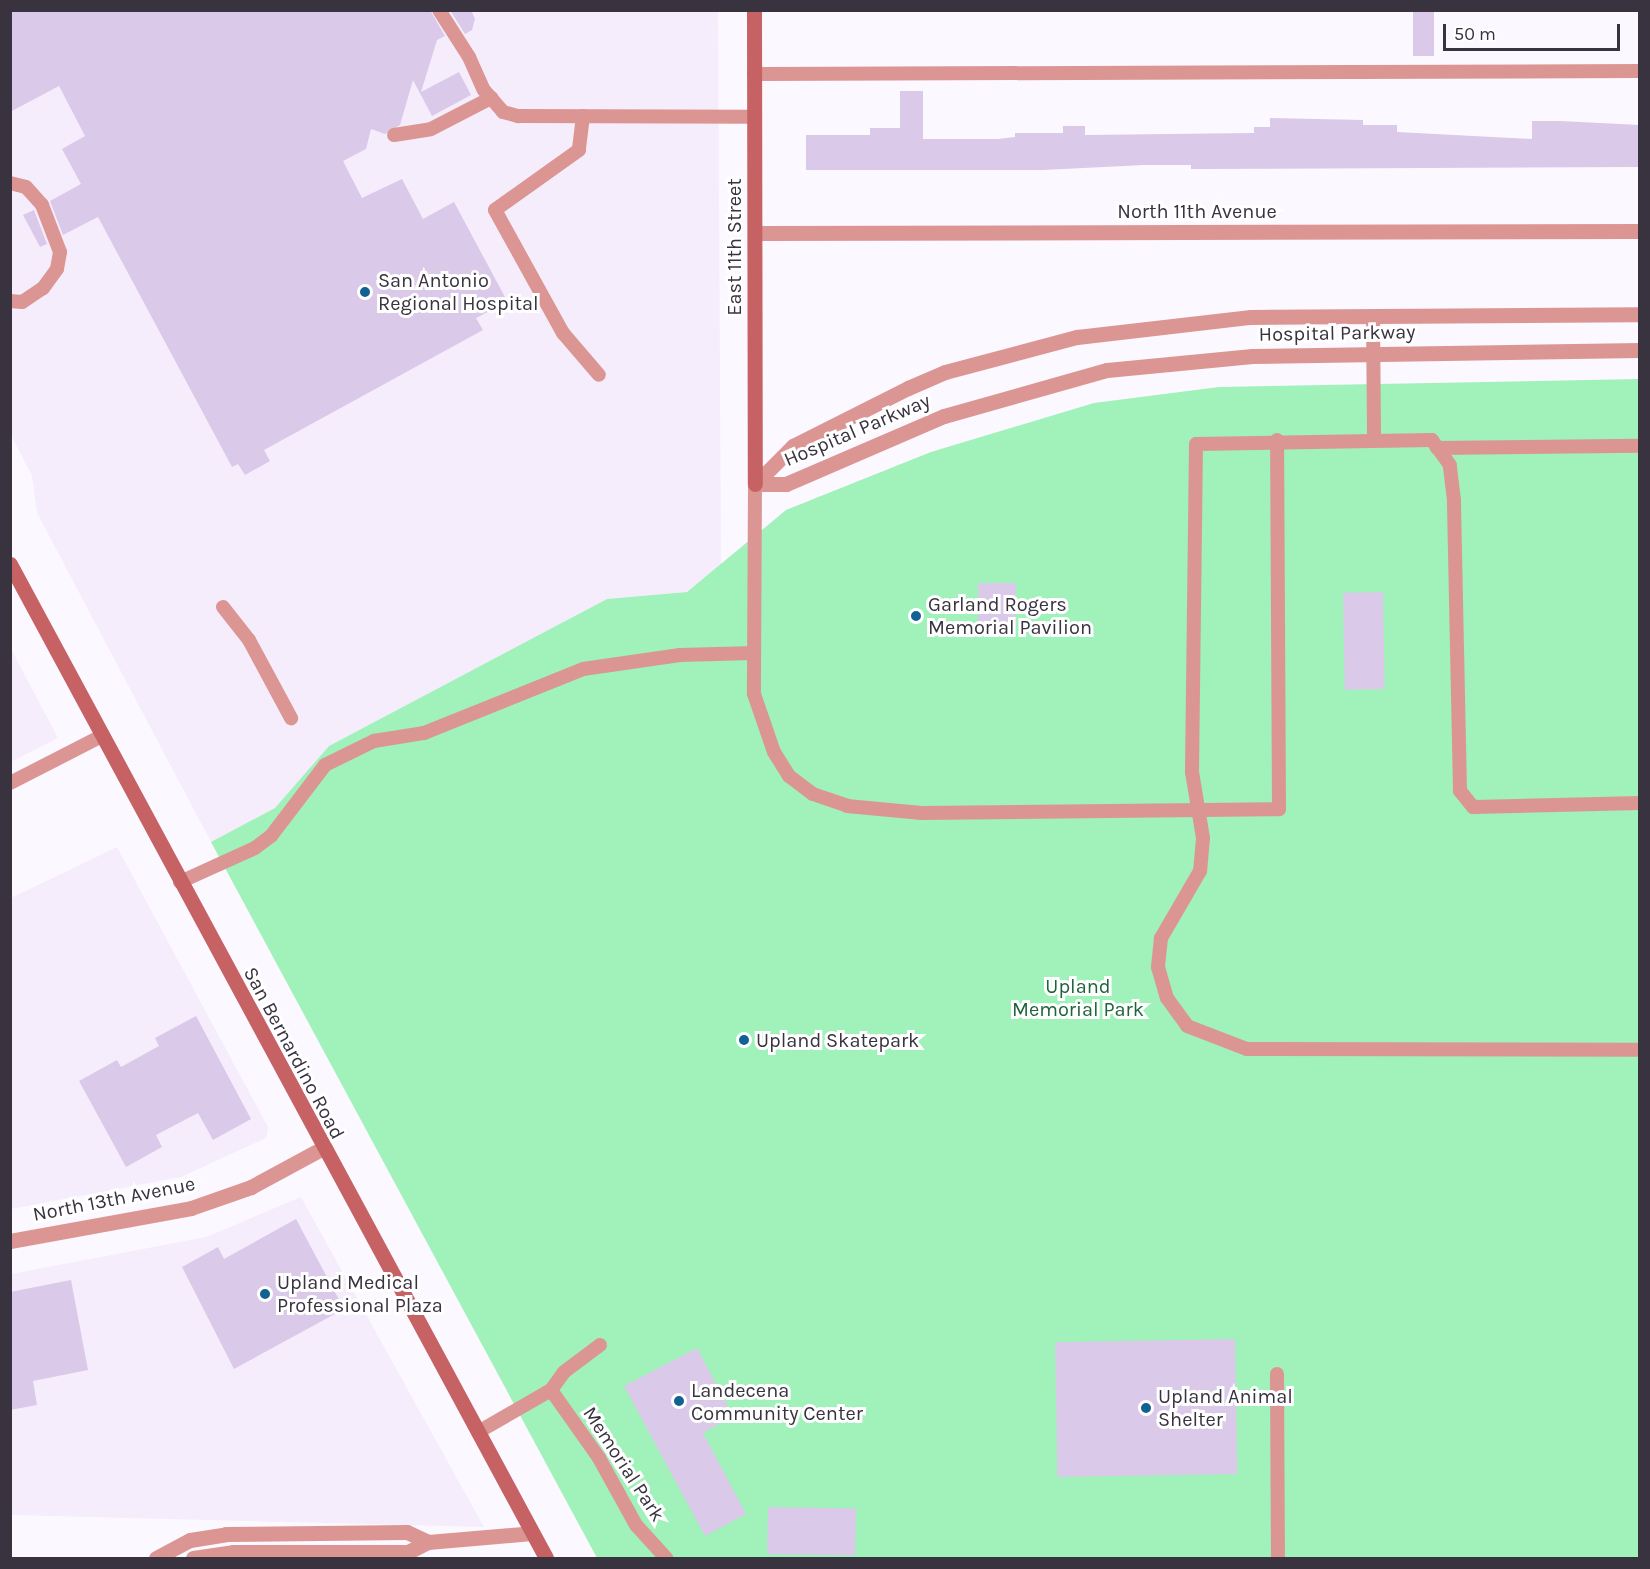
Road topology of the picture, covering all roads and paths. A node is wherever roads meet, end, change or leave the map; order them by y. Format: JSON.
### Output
{"nodes":[{"id":1,"x":438,"y":10,"type":"edge"},
{"id":2,"x":754,"y":10,"type":"edge"},
{"id":3,"x":1640,"y":71,"type":"edge"},
{"id":4,"x":754,"y":74,"type":"junction"},
{"id":5,"x":491,"y":98,"type":"junction"},
{"id":6,"x":582,"y":116,"type":"junction"},
{"id":7,"x":754,"y":117,"type":"junction"},
{"id":8,"x":394,"y":135,"type":"dead end"},
{"id":9,"x":10,"y":183,"type":"edge"},
{"id":10,"x":1640,"y":231,"type":"edge"},
{"id":11,"x":755,"y":233,"type":"junction"},
{"id":12,"x":10,"y":301,"type":"edge"},
{"id":13,"x":1640,"y":314,"type":"edge"},
{"id":14,"x":1373,"y":317,"type":"junction"},
{"id":15,"x":1640,"y":350,"type":"edge"},
{"id":16,"x":1372,"y":353,"type":"junction"},
{"id":17,"x":599,"y":375,"type":"dead end"},
{"id":18,"x":1277,"y":440,"type":"junction"},
{"id":19,"x":1374,"y":441,"type":"junction"},
{"id":20,"x":1640,"y":446,"type":"edge"},
{"id":21,"x":1437,"y":448,"type":"junction"},
{"id":22,"x":755,"y":484,"type":"junction"},
{"id":23,"x":10,"y":564,"type":"edge"},
{"id":24,"x":223,"y":607,"type":"dead end"},
{"id":25,"x":754,"y":653,"type":"junction"},
{"id":26,"x":291,"y":718,"type":"dead end"},
{"id":27,"x":102,"y":736,"type":"junction"},
{"id":28,"x":10,"y":783,"type":"edge"},
{"id":29,"x":1640,"y":803,"type":"edge"},
{"id":30,"x":1201,"y":811,"type":"junction"},
{"id":31,"x":180,"y":882,"type":"junction"},
{"id":32,"x":1640,"y":1050,"type":"edge"},
{"id":33,"x":321,"y":1149,"type":"junction"},
{"id":34,"x":10,"y":1241,"type":"edge"},
{"id":35,"x":600,"y":1345,"type":"dead end"},
{"id":36,"x":1277,"y":1374,"type":"dead end"},
{"id":37,"x":551,"y":1390,"type":"junction"},
{"id":38,"x":478,"y":1432,"type":"junction"},
{"id":39,"x":532,"y":1533,"type":"junction"},
{"id":40,"x":428,"y":1542,"type":"junction"},
{"id":41,"x":156,"y":1558,"type":"edge"},
{"id":42,"x":193,"y":1558,"type":"edge"},
{"id":43,"x":546,"y":1558,"type":"edge"},
{"id":44,"x":666,"y":1558,"type":"edge"},
{"id":45,"x":1278,"y":1558,"type":"edge"}],
"edges":[{"from":1,"to":5,"type":"lane"},
{"from":2,"to":4,"type":"street","name":"East 11th Street"},
{"from":3,"to":4,"type":"lane"},
{"from":4,"to":7,"type":"street","name":"East 11th Street"},
{"from":5,"to":6,"type":"lane"},
{"from":5,"to":8,"type":"lane"},
{"from":6,"to":7,"type":"lane"},
{"from":6,"to":17,"type":"lane"},
{"from":7,"to":11,"type":"street","name":"East 11th Street"},
{"from":9,"to":12,"type":"lane"},
{"from":10,"to":11,"type":"street","name":"North 11th Avenue"},
{"from":11,"to":22,"type":"street","name":"East 11th Street"},
{"from":13,"to":14,"type":"street","name":"Hospital Parkway"},
{"from":14,"to":16,"type":"lane"},
{"from":14,"to":22,"type":"street","name":"Hospital Parkway"},
{"from":15,"to":16,"type":"street","name":"Hospital Parkway"},
{"from":16,"to":19,"type":"lane"},
{"from":16,"to":22,"type":"street","name":"Hospital Parkway"},
{"from":18,"to":19,"type":"lane"},
{"from":18,"to":30,"type":"lane"},
{"from":18,"to":30,"type":"lane"},
{"from":19,"to":21,"type":"lane"},
{"from":20,"to":21,"type":"lane"},
{"from":21,"to":29,"type":"lane"},
{"from":22,"to":25,"type":"lane"},
{"from":23,"to":27,"type":"street","name":"San Bernardino Road"},
{"from":24,"to":26,"type":"lane"},
{"from":25,"to":30,"type":"lane"},
{"from":25,"to":31,"type":"lane"},
{"from":27,"to":28,"type":"lane"},
{"from":27,"to":31,"type":"street","name":"San Bernardino Road"},
{"from":30,"to":32,"type":"lane"},
{"from":31,"to":33,"type":"street","name":"San Bernardino Road"},
{"from":33,"to":34,"type":"street","name":"North 13th Avenue"},
{"from":33,"to":38,"type":"street","name":"San Bernardino Road"},
{"from":35,"to":37,"type":"lane"},
{"from":36,"to":45,"type":"lane"},
{"from":37,"to":38,"type":"lane"},
{"from":37,"to":44,"type":"lane","name":"Memorial Park"},
{"from":38,"to":39,"type":"street","name":"San Bernardino Road"},
{"from":39,"to":40,"type":"street"},
{"from":39,"to":43,"type":"street","name":"San Bernardino Road"},
{"from":40,"to":41,"type":"street"},
{"from":40,"to":42,"type":"street"}]}
